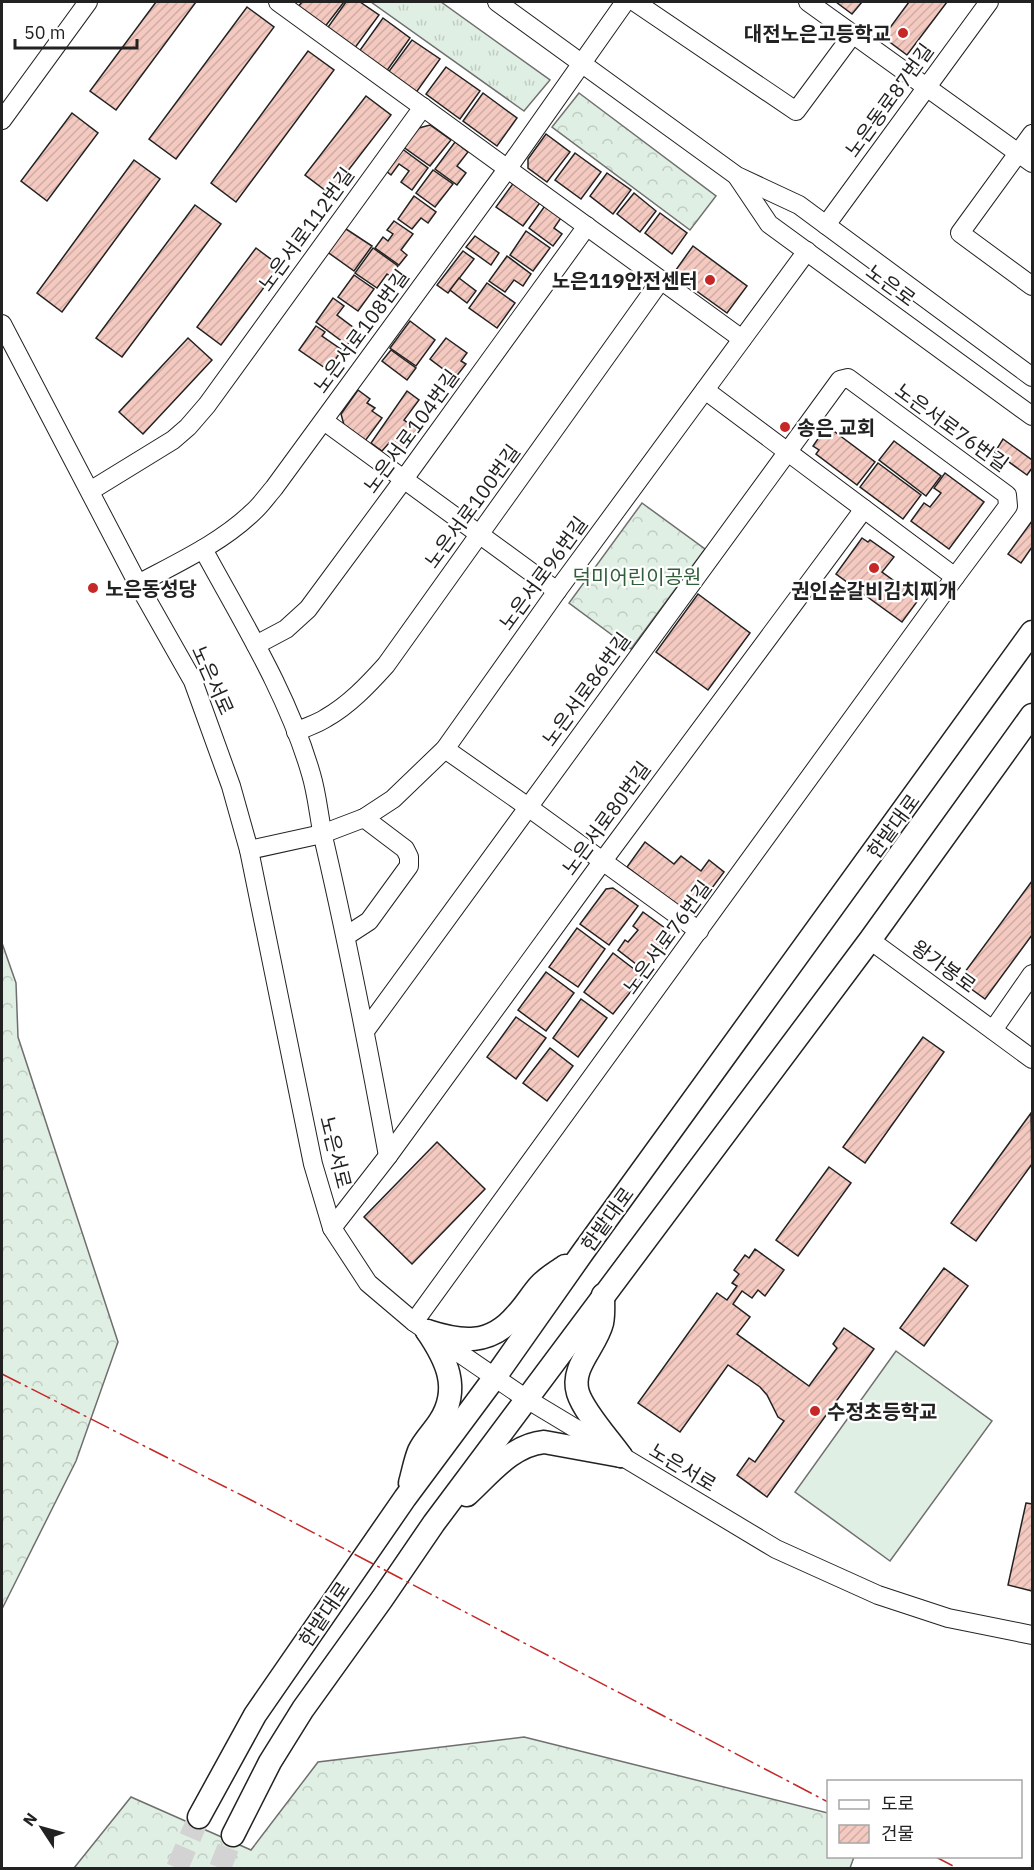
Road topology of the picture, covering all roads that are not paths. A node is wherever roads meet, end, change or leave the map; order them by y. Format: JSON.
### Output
{"nodes":[{"id":1,"x":88,"y":2,"type":"edge"},
{"id":2,"x":278,"y":2,"type":"edge"},
{"id":3,"x":497,"y":2,"type":"edge"},
{"id":4,"x":625,"y":2,"type":"edge"},
{"id":5,"x":635,"y":2,"type":"edge"},
{"id":6,"x":808,"y":2,"type":"edge"},
{"id":7,"x":989,"y":2,"type":"edge"},
{"id":8,"x":853,"y":34,"type":"junction"},
{"id":9,"x":581,"y":62,"type":"junction"},
{"id":10,"x":926,"y":87,"type":"junction"},
{"id":11,"x":423,"y":107,"type":"junction"},
{"id":12,"x":2,"y":120,"type":"edge"},
{"id":13,"x":1032,"y":134,"type":"edge"},
{"id":14,"x":1025,"y":158,"type":"edge"},
{"id":15,"x":508,"y":168,"type":"junction"},
{"id":16,"x":737,"y":176,"type":"junction"},
{"id":17,"x":826,"y":225,"type":"junction"},
{"id":18,"x":587,"y":226,"type":"junction"},
{"id":19,"x":807,"y":251,"type":"junction"},
{"id":20,"x":661,"y":280,"type":"junction"},
{"id":21,"x":1032,"y":286,"type":"edge"},
{"id":22,"x":2,"y":324,"type":"edge"},
{"id":23,"x":742,"y":339,"type":"junction"},
{"id":24,"x":1032,"y":377,"type":"edge"},
{"id":25,"x":848,"y":378,"type":"joint"},
{"id":26,"x":705,"y":390,"type":"junction"},
{"id":27,"x":1032,"y":416,"type":"edge"},
{"id":28,"x":324,"y":421,"type":"junction"},
{"id":29,"x":787,"y":452,"type":"junction"},
{"id":30,"x":404,"y":479,"type":"junction"},
{"id":31,"x":90,"y":491,"type":"junction"},
{"id":32,"x":864,"y":509,"type":"junction"},
{"id":33,"x":480,"y":534,"type":"junction"},
{"id":34,"x":202,"y":549,"type":"junction"},
{"id":35,"x":955,"y":577,"type":"junction"},
{"id":36,"x":138,"y":584,"type":"junction"},
{"id":37,"x":557,"y":591,"type":"junction"},
{"id":38,"x":1032,"y":632,"type":"edge"},
{"id":39,"x":256,"y":645,"type":"junction"},
{"id":40,"x":1032,"y":715,"type":"edge"},
{"id":41,"x":296,"y":732,"type":"junction"},
{"id":42,"x":445,"y":749,"type":"junction"},
{"id":43,"x":528,"y":807,"type":"junction"},
{"id":44,"x":364,"y":818,"type":"junction"},
{"id":45,"x":322,"y":834,"type":"junction"},
{"id":46,"x":249,"y":850,"type":"junction"},
{"id":47,"x":602,"y":862,"type":"junction"},
{"id":48,"x":699,"y":931,"type":"junction"},
{"id":49,"x":346,"y":936,"type":"junction"},
{"id":50,"x":870,"y":940,"type":"junction"},
{"id":51,"x":1032,"y":974,"type":"edge"},
{"id":52,"x":993,"y":1030,"type":"junction"},
{"id":53,"x":365,"y":1031,"type":"junction"},
{"id":54,"x":1032,"y":1059,"type":"edge"},
{"id":55,"x":388,"y":1156,"type":"junction"},
{"id":56,"x":332,"y":1228,"type":"junction"},
{"id":57,"x":583,"y":1252,"type":"junction"},
{"id":58,"x":603,"y":1295,"type":"junction"},
{"id":59,"x":420,"y":1326,"type":"junction"},
{"id":60,"x":495,"y":1377,"type":"junction"},
{"id":61,"x":525,"y":1398,"type":"junction"},
{"id":62,"x":621,"y":1455,"type":"junction"},
{"id":63,"x":405,"y":1498,"type":"junction"},
{"id":64,"x":434,"y":1523,"type":"junction"},
{"id":65,"x":1032,"y":1635,"type":"edge"},
{"id":66,"x":199,"y":1817,"type":"tunnel mouth"},
{"id":67,"x":232,"y":1835,"type":"tunnel mouth"}],
"edges":[{"from":1,"to":12,"type":"street"},
{"from":2,"to":11,"type":"street"},
{"from":3,"to":9,"type":"street","name":"노은로"},
{"from":4,"to":9,"type":"street","name":"노은서로108번길"},
{"from":5,"to":8,"type":"street"},
{"from":6,"to":8,"type":"street"},
{"from":7,"to":10,"type":"street","name":"노은동로87번길"},
{"from":8,"to":10,"type":"street"},
{"from":9,"to":15,"type":"street","name":"노은서로108번길"},
{"from":9,"to":16,"type":"street","name":"노은로"},
{"from":10,"to":14,"type":"street"},
{"from":10,"to":17,"type":"street","name":"노은동로87번길"},
{"from":11,"to":15,"type":"street"},
{"from":11,"to":31,"type":"street","name":"노은서로112번길"},
{"from":13,"to":14,"type":"street"},
{"from":14,"to":21,"type":"street"},
{"from":15,"to":18,"type":"street"},
{"from":15,"to":28,"type":"street","name":"노은서로108번길"},
{"from":16,"to":17,"type":"street","name":"노은로"},
{"from":16,"to":19,"type":"street","name":"노은로"},
{"from":17,"to":24,"type":"street","name":"노은로"},
{"from":18,"to":20,"type":"street"},
{"from":18,"to":30,"type":"street","name":"노은서로104번길"},
{"from":19,"to":23,"type":"street","name":"노은서로96번길"},
{"from":19,"to":27,"type":"street","name":"노은로"},
{"from":20,"to":23,"type":"street"},
{"from":20,"to":33,"type":"street","name":"노은서로100번길"},
{"from":22,"to":31,"type":"street","name":"노은서로"},
{"from":23,"to":26,"type":"street","name":"노은서로96번길"},
{"from":25,"to":29,"type":"street","name":"노은서로86번길"},
{"from":25,"to":35,"type":"street","name":"노은서로76번길"},
{"from":26,"to":29,"type":"street"},
{"from":26,"to":37,"type":"street","name":"노은서로96번길"},
{"from":28,"to":30,"type":"street"},
{"from":28,"to":34,"type":"street","name":"노은서로108번길"},
{"from":29,"to":32,"type":"street"},
{"from":29,"to":43,"type":"street","name":"노은서로86번길"},
{"from":30,"to":33,"type":"street"},
{"from":30,"to":39,"type":"street","name":"노은서로104번길"},
{"from":31,"to":36,"type":"street","name":"노은서로"},
{"from":32,"to":35,"type":"street"},
{"from":32,"to":47,"type":"street","name":"노은서로80번길"},
{"from":33,"to":37,"type":"street"},
{"from":33,"to":41,"type":"street","name":"노은서로100번길"},
{"from":34,"to":36,"type":"street","name":"노은서로108번길"},
{"from":34,"to":39,"type":"street"},
{"from":35,"to":48,"type":"street","name":"노은서로76번길"},
{"from":36,"to":46,"type":"street","name":"노은서로"},
{"from":37,"to":42,"type":"street","name":"노은서로96번길"},
{"from":38,"to":57,"type":"main road","name":"한밭대로"},
{"from":39,"to":41,"type":"street"},
{"from":40,"to":50,"type":"main road","name":"한밭대로"},
{"from":41,"to":45,"type":"street"},
{"from":42,"to":43,"type":"street"},
{"from":42,"to":44,"type":"street","name":"노은서로96번길"},
{"from":43,"to":47,"type":"street"},
{"from":43,"to":53,"type":"street","name":"노은서로86번길"},
{"from":44,"to":45,"type":"street","name":"노은서로96번길"},
{"from":44,"to":49,"type":"street"},
{"from":45,"to":46,"type":"street","name":"노은서로96번길"},
{"from":45,"to":49,"type":"street"},
{"from":46,"to":56,"type":"street","name":"노은서로"},
{"from":47,"to":48,"type":"street"},
{"from":47,"to":55,"type":"street","name":"노은서로80번길"},
{"from":48,"to":59,"type":"street","name":"노은서로76번길"},
{"from":49,"to":53,"type":"street"},
{"from":50,"to":52,"type":"street","name":"왕가봉로"},
{"from":50,"to":58,"type":"main road","name":"한밭대로"},
{"from":51,"to":52,"type":"street"},
{"from":52,"to":54,"type":"street","name":"왕가봉로"},
{"from":53,"to":55,"type":"street"},
{"from":55,"to":56,"type":"street","name":"노은서로80번길"},
{"from":56,"to":59,"type":"street","name":"노은서로"},
{"from":57,"to":59,"type":"main road"},
{"from":57,"to":60,"type":"main road","name":"한밭대로"},
{"from":58,"to":61,"type":"main road","name":"한밭대로"},
{"from":58,"to":62,"type":"main road"},
{"from":59,"to":60,"type":"street","name":"노은서로"},
{"from":59,"to":63,"type":"main road"},
{"from":60,"to":61,"type":"street","name":"노은서로"},
{"from":60,"to":63,"type":"main road","name":"한밭대로"},
{"from":61,"to":62,"type":"street","name":"노은서로"},
{"from":61,"to":64,"type":"main road","name":"한밭대로"},
{"from":62,"to":64,"type":"main road"},
{"from":62,"to":65,"type":"street","name":"노은서로"},
{"from":63,"to":66,"type":"main road","name":"한밭대로"},
{"from":64,"to":67,"type":"main road","name":"한밭대로"}]}
